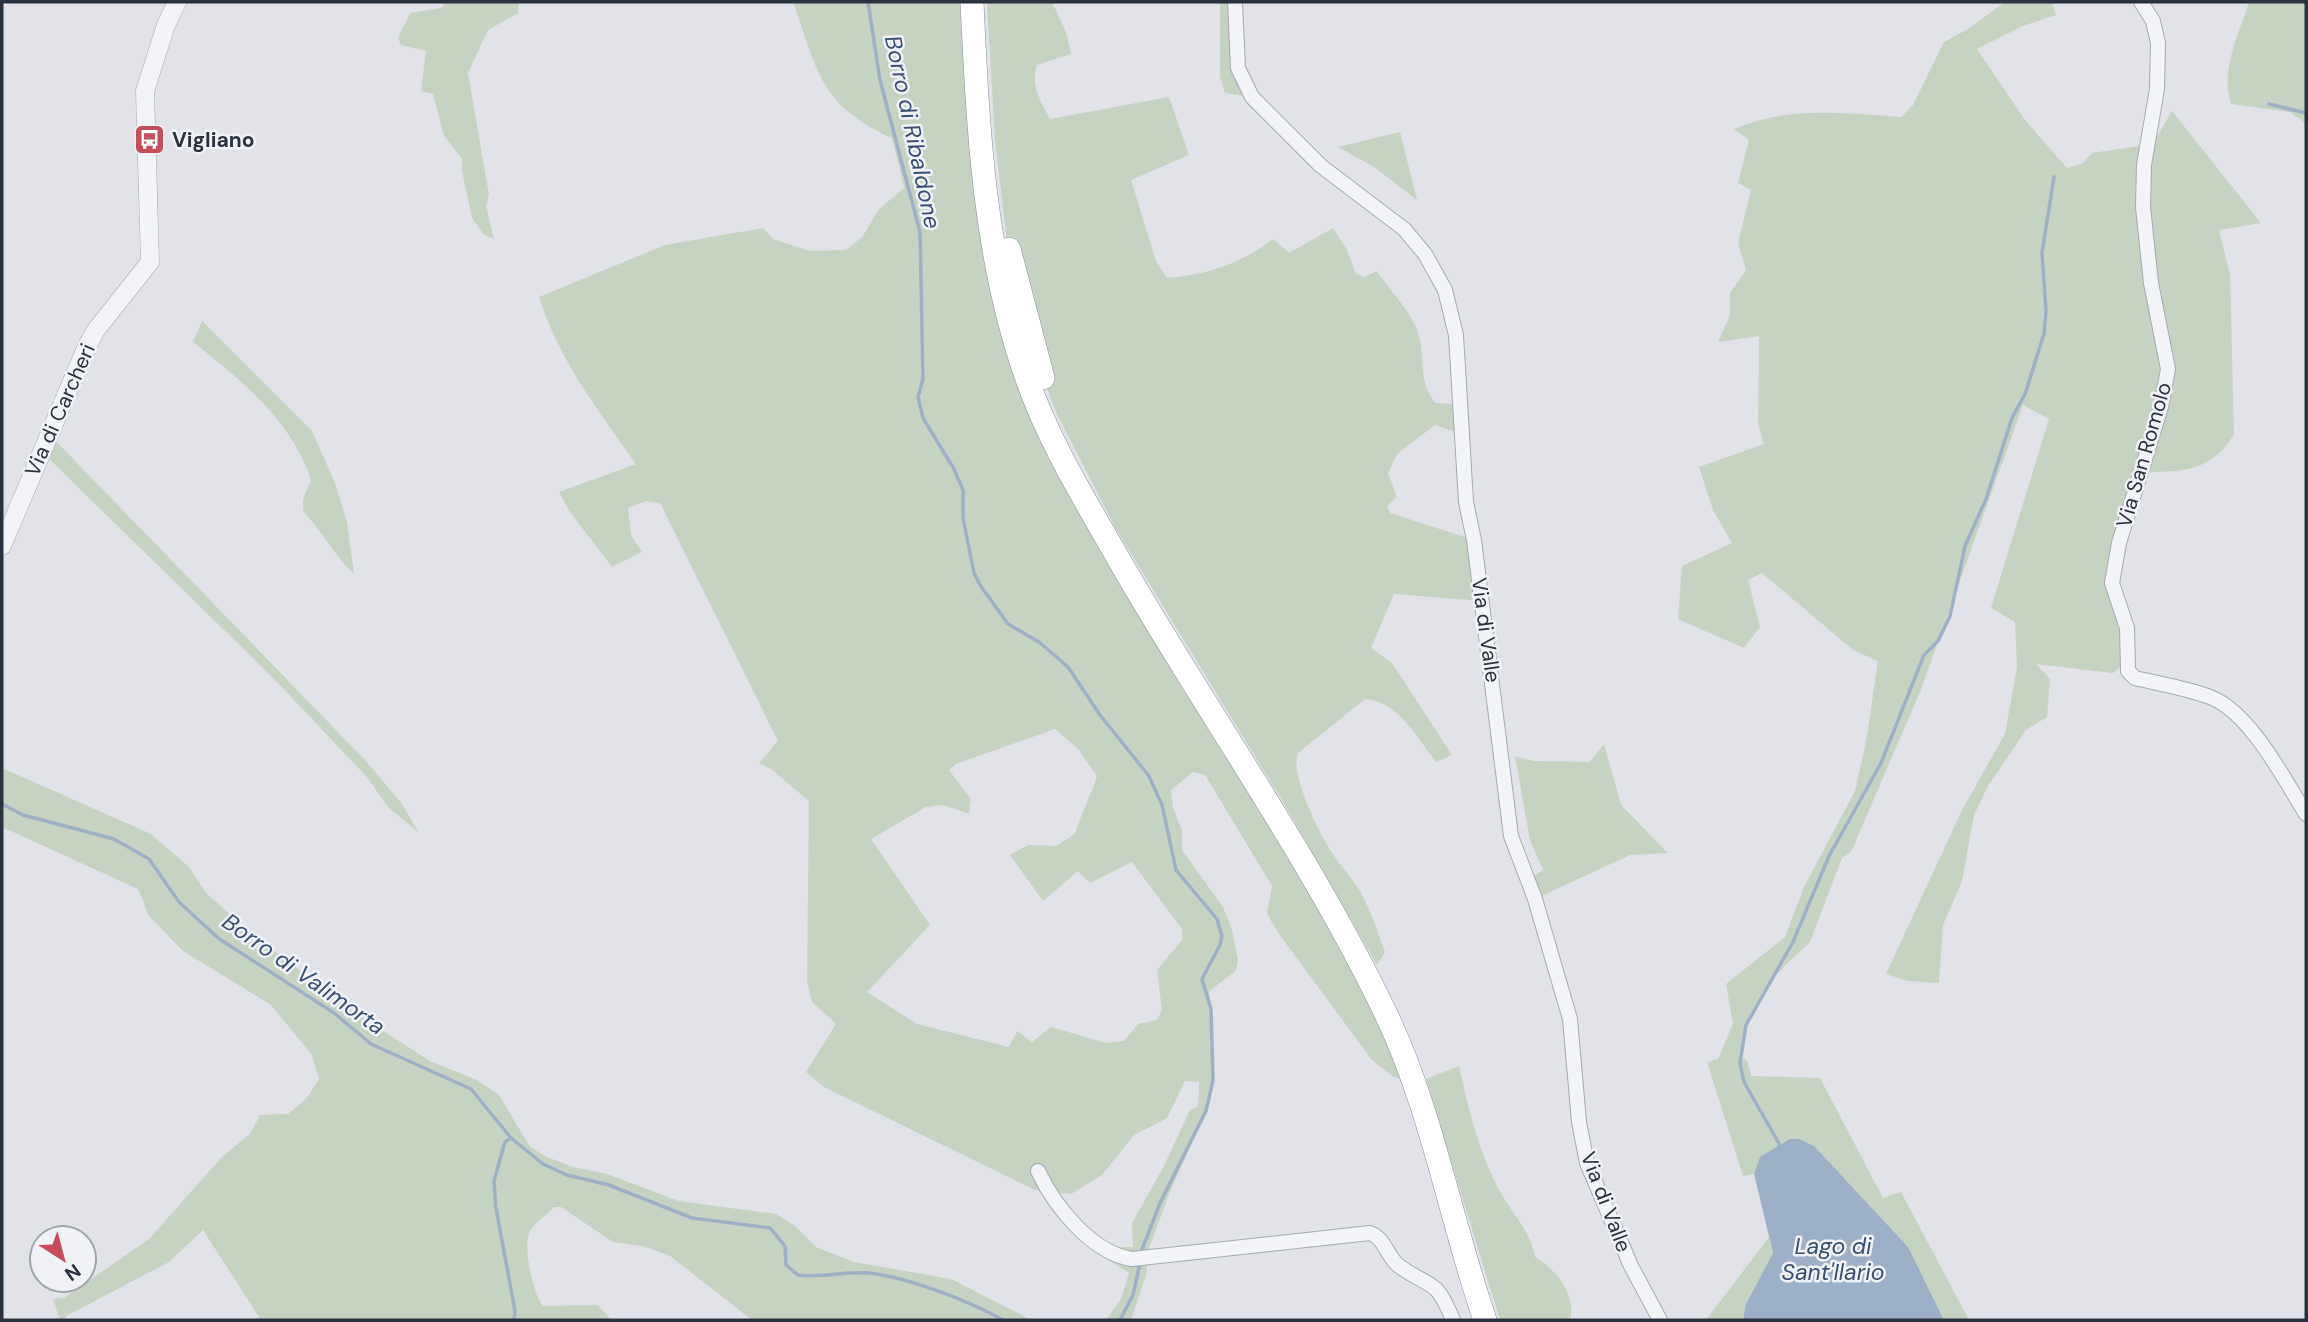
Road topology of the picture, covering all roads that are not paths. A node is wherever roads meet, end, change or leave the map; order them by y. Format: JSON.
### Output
{"nodes":[{"id":1,"x":177,"y":2,"type":"edge"},
{"id":2,"x":972,"y":2,"type":"edge"},
{"id":3,"x":986,"y":2,"type":"edge"},
{"id":4,"x":1235,"y":2,"type":"edge"},
{"id":5,"x":2141,"y":2,"type":"edge"},
{"id":6,"x":2,"y":546,"type":"edge"},
{"id":7,"x":2306,"y":814,"type":"edge"},
{"id":8,"x":1038,"y":1171,"type":"dead end"},
{"id":9,"x":1453,"y":1320,"type":"edge"},
{"id":10,"x":1485,"y":1320,"type":"edge"},
{"id":11,"x":1500,"y":1320,"type":"edge"},
{"id":12,"x":1660,"y":1320,"type":"edge"}],
"edges":[{"from":1,"to":6,"type":"street","name":"Via di Carcheri"},
{"from":2,"to":10,"type":"highway"},
{"from":3,"to":11,"type":"highway"},
{"from":4,"to":12,"type":"street","name":"Via di Valle"},
{"from":5,"to":7,"type":"street","name":"Via San Romolo"},
{"from":8,"to":9,"type":"street"}]}
